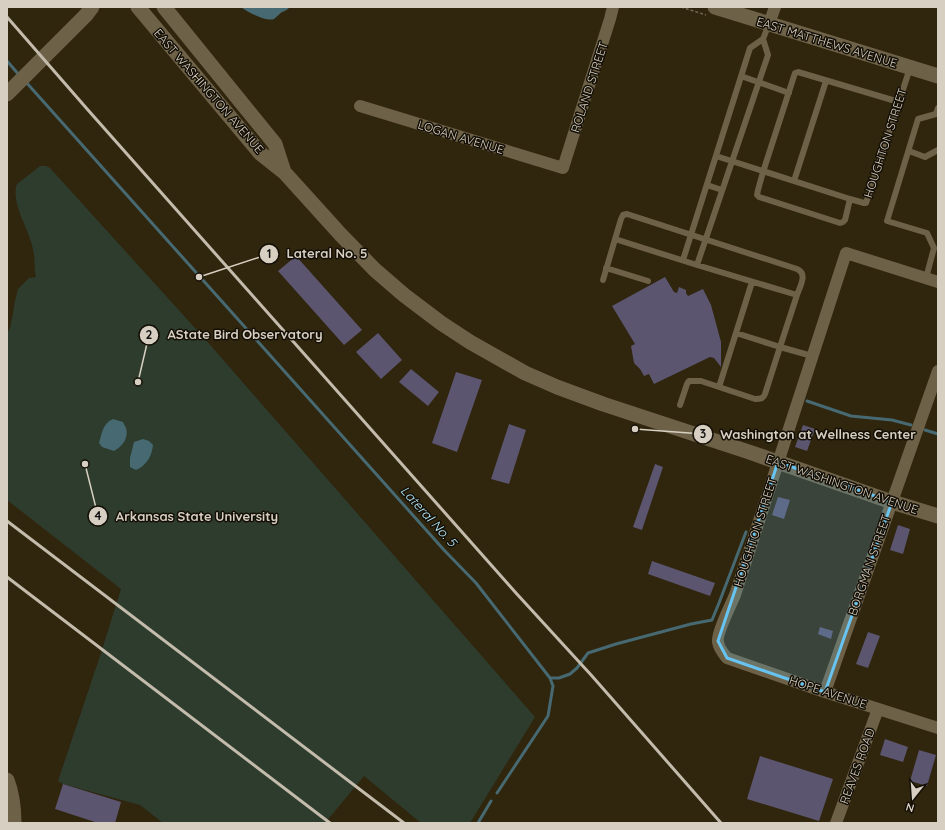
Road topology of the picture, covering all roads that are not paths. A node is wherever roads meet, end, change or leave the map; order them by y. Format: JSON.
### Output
{"nodes":[{"id":1,"x":138,"y":7,"type":"edge"},
{"id":2,"x":164,"y":7,"type":"edge"},
{"id":3,"x":613,"y":7,"type":"edge"},
{"id":4,"x":715,"y":7,"type":"edge"},
{"id":5,"x":775,"y":7,"type":"edge"},
{"id":6,"x":89,"y":11,"type":"edge"},
{"id":7,"x":769,"y":24,"type":"junction"},
{"id":8,"x":763,"y":39,"type":"junction"},
{"id":9,"x":910,"y":68,"type":"junction"},
{"id":10,"x":741,"y":76,"type":"junction"},
{"id":11,"x":938,"y":76,"type":"edge"},
{"id":12,"x":826,"y":81,"type":"junction"},
{"id":13,"x":759,"y":82,"type":"junction"},
{"id":14,"x":789,"y":92,"type":"junction"},
{"id":15,"x":7,"y":94,"type":"edge"},
{"id":16,"x":899,"y":102,"type":"junction"},
{"id":17,"x":360,"y":106,"type":"dead end"},
{"id":18,"x":937,"y":111,"type":"edge"},
{"id":19,"x":938,"y":121,"type":"edge"},
{"id":20,"x":938,"y":150,"type":"edge"},
{"id":21,"x":909,"y":151,"type":"junction"},
{"id":22,"x":716,"y":156,"type":"junction"},
{"id":23,"x":732,"y":161,"type":"junction"},
{"id":24,"x":563,"y":168,"type":"joint"},
{"id":25,"x":284,"y":172,"type":"junction"},
{"id":26,"x":763,"y":172,"type":"junction"},
{"id":27,"x":794,"y":182,"type":"junction"},
{"id":28,"x":707,"y":185,"type":"junction"},
{"id":29,"x":722,"y":190,"type":"junction"},
{"id":30,"x":850,"y":199,"type":"junction"},
{"id":31,"x":692,"y":235,"type":"junction"},
{"id":32,"x":615,"y":239,"type":"junction"},
{"id":33,"x":706,"y":239,"type":"junction"},
{"id":34,"x":684,"y":260,"type":"junction"},
{"id":35,"x":697,"y":265,"type":"junction"},
{"id":36,"x":606,"y":268,"type":"junction"},
{"id":37,"x":926,"y":278,"type":"junction"},
{"id":38,"x":603,"y":280,"type":"dead end"},
{"id":39,"x":648,"y":281,"type":"dead end"},
{"id":40,"x":752,"y":282,"type":"junction"},
{"id":41,"x":938,"y":282,"type":"edge"},
{"id":42,"x":797,"y":295,"type":"junction"},
{"id":43,"x":736,"y":333,"type":"junction"},
{"id":44,"x":780,"y":347,"type":"junction"},
{"id":45,"x":812,"y":356,"type":"junction"},
{"id":46,"x":938,"y":371,"type":"edge"},
{"id":47,"x":719,"y":387,"type":"junction"},
{"id":48,"x":680,"y":405,"type":"dead end"},
{"id":49,"x":778,"y":462,"type":"junction"},
{"id":50,"x":892,"y":502,"type":"junction"},
{"id":51,"x":938,"y":516,"type":"edge"},
{"id":52,"x":721,"y":650,"type":"joint"},
{"id":53,"x":825,"y":692,"type":"junction"},
{"id":54,"x":878,"y":709,"type":"junction"},
{"id":55,"x":938,"y":728,"type":"edge"},
{"id":56,"x":7,"y":780,"type":"edge"},
{"id":57,"x":14,"y":823,"type":"edge"},
{"id":58,"x":836,"y":823,"type":"edge"}],
"edges":[{"from":1,"to":25,"type":"street","name":"EAST WASHINGTON AVENUE"},
{"from":2,"to":25,"type":"street","name":"EAST WASHINGTON AVENUE"},
{"from":3,"to":24,"type":"street","name":"ROLAND STREET"},
{"from":4,"to":7,"type":"street","name":"EAST MATTHEWS AVENUE"},
{"from":5,"to":7,"type":"street"},
{"from":6,"to":15,"type":"street"},
{"from":7,"to":8,"type":"lane"},
{"from":7,"to":9,"type":"street","name":"EAST MATTHEWS AVENUE"},
{"from":8,"to":10,"type":"lane"},
{"from":8,"to":13,"type":"lane"},
{"from":9,"to":11,"type":"street","name":"EAST MATTHEWS AVENUE"},
{"from":9,"to":16,"type":"lane","name":"HOUGHTON STREET"},
{"from":10,"to":13,"type":"lane"},
{"from":10,"to":22,"type":"lane"},
{"from":12,"to":14,"type":"lane"},
{"from":12,"to":16,"type":"lane"},
{"from":12,"to":27,"type":"lane"},
{"from":13,"to":14,"type":"lane"},
{"from":13,"to":23,"type":"lane"},
{"from":14,"to":26,"type":"lane"},
{"from":16,"to":30,"type":"lane","name":"HOUGHTON STREET"},
{"from":17,"to":24,"type":"street","name":"LOGAN AVENUE"},
{"from":18,"to":19,"type":"lane"},
{"from":18,"to":21,"type":"lane"},
{"from":20,"to":21,"type":"lane"},
{"from":21,"to":37,"type":"lane"},
{"from":22,"to":23,"type":"lane"},
{"from":22,"to":28,"type":"lane"},
{"from":23,"to":26,"type":"lane"},
{"from":23,"to":29,"type":"lane"},
{"from":25,"to":49,"type":"street","name":"EAST WASHINGTON AVENUE"},
{"from":26,"to":27,"type":"lane"},
{"from":26,"to":30,"type":"lane"},
{"from":27,"to":30,"type":"lane"},
{"from":28,"to":29,"type":"lane"},
{"from":28,"to":31,"type":"lane"},
{"from":29,"to":33,"type":"lane"},
{"from":31,"to":32,"type":"lane"},
{"from":31,"to":33,"type":"lane"},
{"from":31,"to":34,"type":"lane"},
{"from":32,"to":34,"type":"lane"},
{"from":32,"to":36,"type":"lane"},
{"from":33,"to":35,"type":"lane"},
{"from":33,"to":42,"type":"lane"},
{"from":34,"to":35,"type":"lane"},
{"from":35,"to":40,"type":"lane"},
{"from":36,"to":38,"type":"lane"},
{"from":36,"to":39,"type":"lane"},
{"from":37,"to":41,"type":"street"},
{"from":37,"to":45,"type":"street","name":"HOUGHTON STREET"},
{"from":40,"to":42,"type":"lane"},
{"from":40,"to":43,"type":"lane"},
{"from":42,"to":44,"type":"lane"},
{"from":43,"to":44,"type":"lane"},
{"from":43,"to":47,"type":"lane"},
{"from":44,"to":45,"type":"lane"},
{"from":44,"to":47,"type":"lane"},
{"from":45,"to":49,"type":"street","name":"HOUGHTON STREET"},
{"from":46,"to":50,"type":"street","name":"BORGMAN STREET"},
{"from":47,"to":48,"type":"lane"},
{"from":49,"to":50,"type":"street","name":"EAST WASHINGTON AVENUE"},
{"from":49,"to":52,"type":"street","name":"HOUGHTON STREET"},
{"from":50,"to":51,"type":"street","name":"EAST WASHINGTON AVENUE"},
{"from":50,"to":53,"type":"street","name":"BORGMAN STREET"},
{"from":52,"to":53,"type":"street","name":"HOPE AVENUE"},
{"from":53,"to":54,"type":"street","name":"HOPE AVENUE"},
{"from":54,"to":55,"type":"street","name":"HOPE AVENUE"},
{"from":54,"to":58,"type":"street","name":"REAVES ROAD"},
{"from":56,"to":57,"type":"street"}]}
